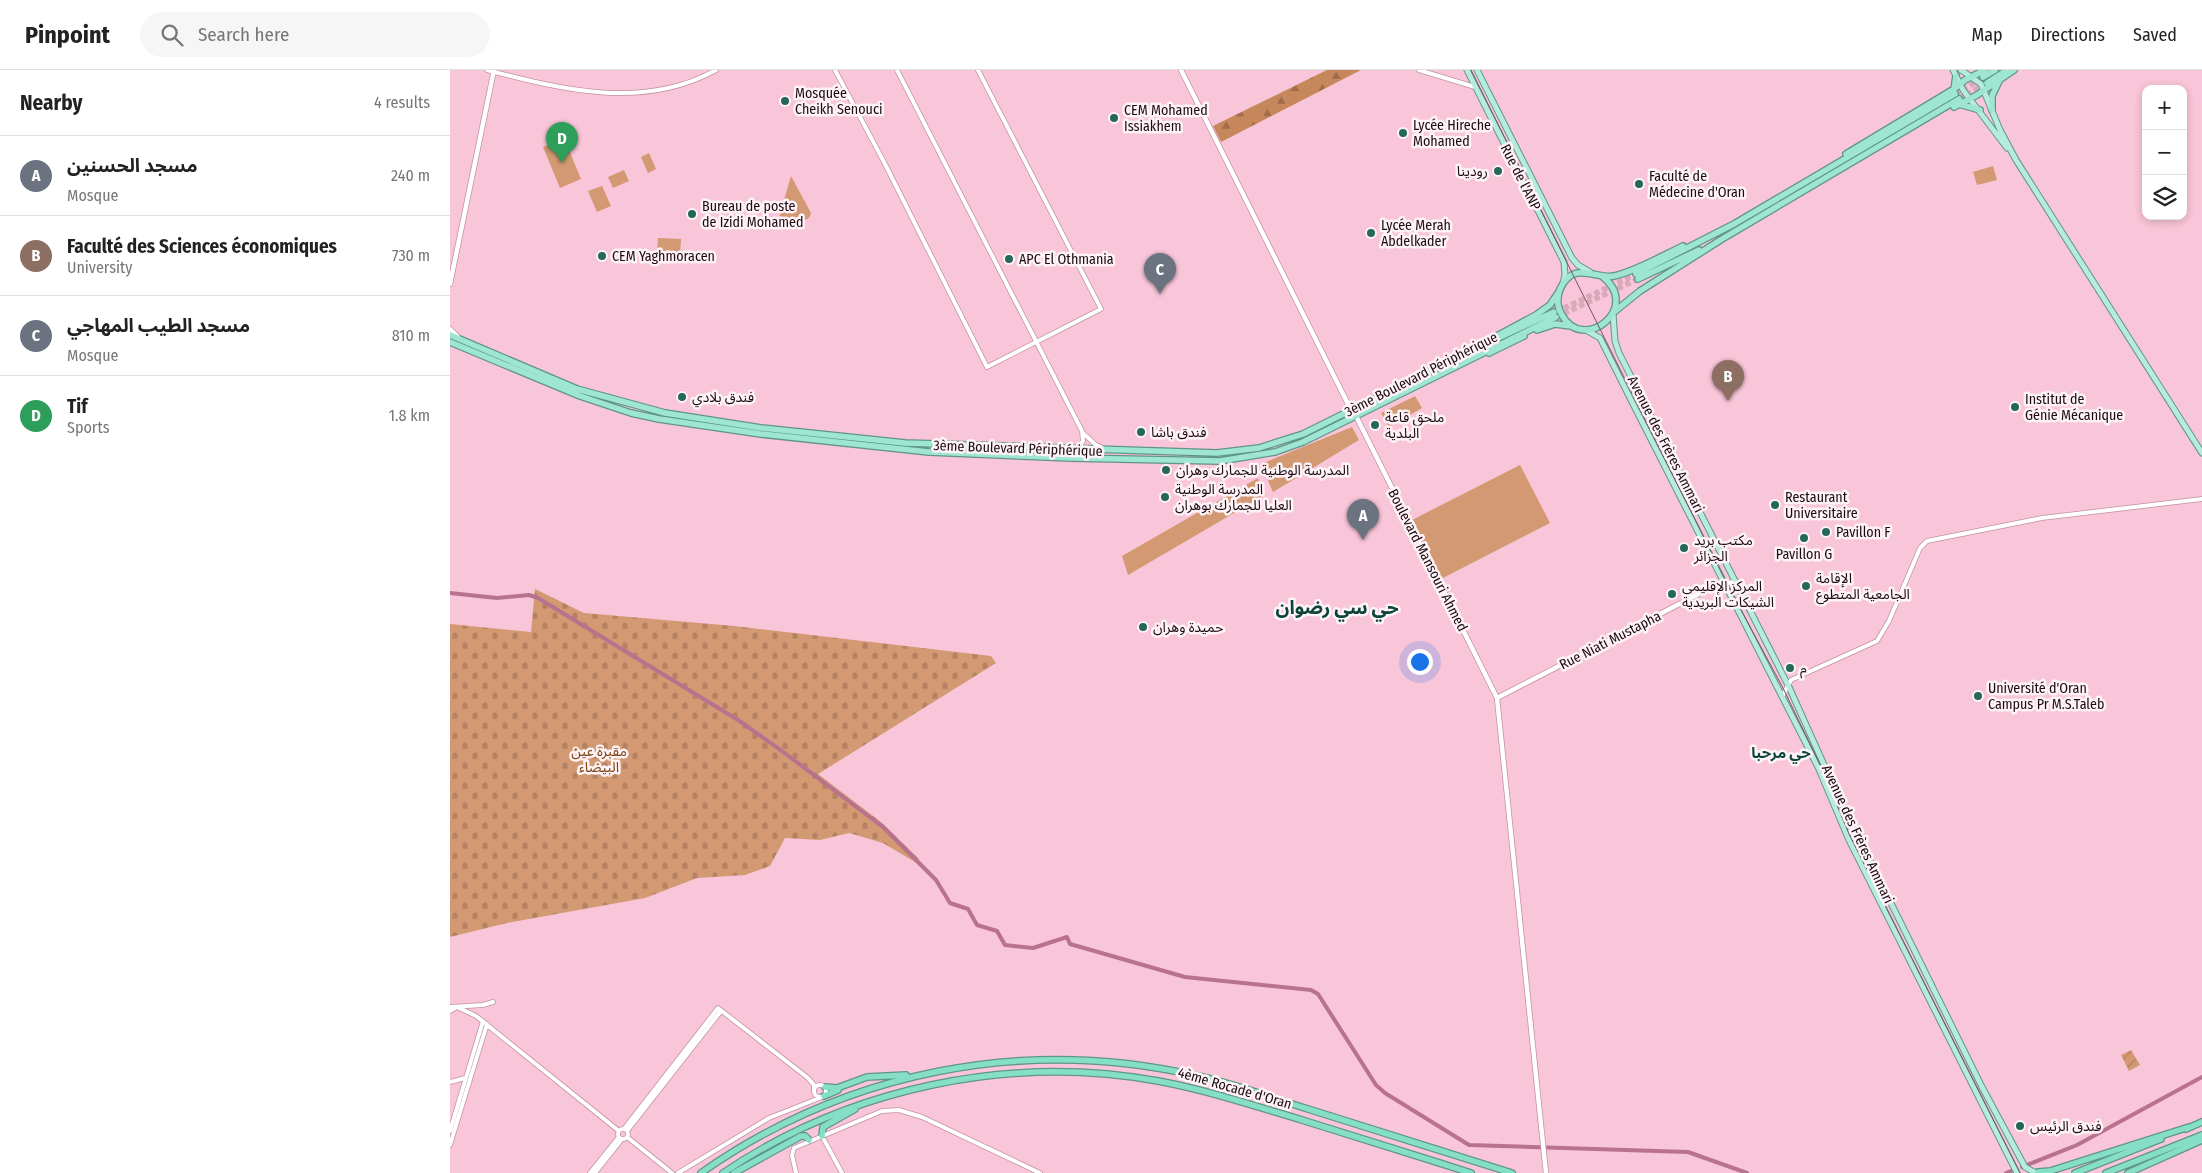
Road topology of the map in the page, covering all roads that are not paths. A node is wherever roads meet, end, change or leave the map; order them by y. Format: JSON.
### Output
{"nodes":[{"id":1,"x":487,"y":70,"type":"edge"},
{"id":2,"x":716,"y":70,"type":"edge"},
{"id":3,"x":835,"y":70,"type":"edge"},
{"id":4,"x":897,"y":70,"type":"edge"},
{"id":5,"x":978,"y":70,"type":"edge"},
{"id":6,"x":1182,"y":70,"type":"edge"},
{"id":7,"x":1419,"y":70,"type":"edge"},
{"id":8,"x":1467,"y":70,"type":"edge"},
{"id":9,"x":1478,"y":70,"type":"edge"},
{"id":10,"x":1952,"y":70,"type":"edge"},
{"id":11,"x":1961,"y":70,"type":"edge"},
{"id":12,"x":1985,"y":70,"type":"edge"},
{"id":13,"x":1995,"y":70,"type":"edge"},
{"id":14,"x":2007,"y":70,"type":"edge"},
{"id":15,"x":2014,"y":70,"type":"edge"},
{"id":16,"x":494,"y":71,"type":"edge"},
{"id":17,"x":1956,"y":76,"type":"junction"},
{"id":18,"x":1972,"y":76,"type":"junction"},
{"id":19,"x":1999,"y":80,"type":"junction"},
{"id":20,"x":1960,"y":84,"type":"junction"},
{"id":21,"x":1475,"y":87,"type":"junction"},
{"id":22,"x":1984,"y":90,"type":"junction"},
{"id":23,"x":1957,"y":97,"type":"junction"},
{"id":24,"x":1970,"y":98,"type":"junction"},
{"id":25,"x":1980,"y":110,"type":"junction"},
{"id":26,"x":1992,"y":110,"type":"junction"},
{"id":27,"x":2016,"y":160,"type":"junction"},
{"id":28,"x":1734,"y":224,"type":"junction"},
{"id":29,"x":1722,"y":239,"type":"junction"},
{"id":30,"x":1590,"y":272,"type":"junction"},
{"id":31,"x":1602,"y":276,"type":"junction"},
{"id":32,"x":450,"y":284,"type":"edge"},
{"id":33,"x":1561,"y":289,"type":"junction"},
{"id":34,"x":1613,"y":313,"type":"junction"},
{"id":35,"x":1573,"y":326,"type":"junction"},
{"id":36,"x":450,"y":329,"type":"edge"},
{"id":37,"x":1586,"y":330,"type":"junction"},
{"id":38,"x":450,"y":335,"type":"edge"},
{"id":39,"x":450,"y":342,"type":"edge"},
{"id":40,"x":1035,"y":342,"type":"junction"},
{"id":41,"x":472,"y":345,"type":"junction"},
{"id":42,"x":1467,"y":353,"type":"junction"},
{"id":43,"x":1446,"y":371,"type":"junction"},
{"id":44,"x":1351,"y":410,"type":"junction"},
{"id":45,"x":1356,"y":416,"type":"junction"},
{"id":46,"x":1082,"y":431,"type":"junction"},
{"id":47,"x":1075,"y":450,"type":"junction"},
{"id":48,"x":1110,"y":451,"type":"junction"},
{"id":49,"x":2202,"y":454,"type":"edge"},
{"id":50,"x":2202,"y":499,"type":"edge"},
{"id":51,"x":1736,"y":582,"type":"junction"},
{"id":52,"x":1724,"y":584,"type":"junction"},
{"id":53,"x":1788,"y":686,"type":"junction"},
{"id":54,"x":1782,"y":697,"type":"junction"},
{"id":55,"x":1497,"y":698,"type":"junction"},
{"id":56,"x":493,"y":1002,"type":"dead end"},
{"id":57,"x":450,"y":1007,"type":"edge"},
{"id":58,"x":457,"y":1007,"type":"junction"},
{"id":59,"x":450,"y":1011,"type":"edge"},
{"id":60,"x":485,"y":1022,"type":"junction"},
{"id":61,"x":921,"y":1074,"type":"junction"},
{"id":62,"x":808,"y":1078,"type":"junction"},
{"id":63,"x":467,"y":1079,"type":"junction"},
{"id":64,"x":450,"y":1082,"type":"edge"},
{"id":65,"x":823,"y":1086,"type":"junction"},
{"id":66,"x":814,"y":1092,"type":"junction"},
{"id":67,"x":823,"y":1096,"type":"junction"},
{"id":68,"x":841,"y":1098,"type":"junction"},
{"id":69,"x":868,"y":1102,"type":"junction"},
{"id":70,"x":805,"y":1103,"type":"junction"},
{"id":71,"x":2202,"y":1122,"type":"edge"},
{"id":72,"x":2189,"y":1127,"type":"junction"},
{"id":73,"x":626,"y":1130,"type":"junction"},
{"id":74,"x":450,"y":1131,"type":"edge"},
{"id":75,"x":619,"y":1131,"type":"junction"},
{"id":76,"x":2202,"y":1135,"type":"edge"},
{"id":77,"x":822,"y":1136,"type":"junction"},
{"id":78,"x":628,"y":1137,"type":"junction"},
{"id":79,"x":620,"y":1138,"type":"junction"},
{"id":80,"x":809,"y":1140,"type":"junction"},
{"id":81,"x":2202,"y":1140,"type":"edge"},
{"id":82,"x":450,"y":1145,"type":"edge"},
{"id":83,"x":1446,"y":1165,"type":"junction"},
{"id":84,"x":590,"y":1173,"type":"edge"},
{"id":85,"x":595,"y":1173,"type":"edge"},
{"id":86,"x":672,"y":1173,"type":"edge"},
{"id":87,"x":678,"y":1173,"type":"edge"},
{"id":88,"x":701,"y":1173,"type":"edge"},
{"id":89,"x":723,"y":1173,"type":"edge"},
{"id":90,"x":734,"y":1173,"type":"edge"},
{"id":91,"x":796,"y":1173,"type":"edge"},
{"id":92,"x":842,"y":1173,"type":"edge"},
{"id":93,"x":1040,"y":1173,"type":"edge"},
{"id":94,"x":1453,"y":1173,"type":"edge"},
{"id":95,"x":1471,"y":1173,"type":"edge"},
{"id":96,"x":1512,"y":1173,"type":"edge"},
{"id":97,"x":1546,"y":1173,"type":"edge"},
{"id":98,"x":2017,"y":1173,"type":"edge"},
{"id":99,"x":2035,"y":1173,"type":"edge"},
{"id":100,"x":2075,"y":1173,"type":"edge"},
{"id":101,"x":2106,"y":1173,"type":"edge"},
{"id":102,"x":2128,"y":1173,"type":"edge"}],
"edges":[{"from":1,"to":16,"type":"street"},
{"from":2,"to":16,"type":"street"},
{"from":3,"to":40,"type":"street"},
{"from":4,"to":40,"type":"street"},
{"from":5,"to":40,"type":"street"},
{"from":6,"to":44,"type":"main road"},
{"from":7,"to":21,"type":"street"},
{"from":8,"to":21,"type":"main road","name":"Rue de l'ANP"},
{"from":9,"to":30,"type":"main road","name":"Rue de l'ANP"},
{"from":10,"to":17,"type":"main road"},
{"from":11,"to":18,"type":"main road"},
{"from":12,"to":18,"type":"highway"},
{"from":13,"to":14,"type":"highway"},
{"from":15,"to":19,"type":"highway"},
{"from":16,"to":32,"type":"main road"},
{"from":17,"to":20,"type":"main road"},
{"from":17,"to":23,"type":"highway"},
{"from":18,"to":20,"type":"highway"},
{"from":18,"to":22,"type":"main road"},
{"from":19,"to":22,"type":"highway"},
{"from":19,"to":26,"type":"highway"},
{"from":20,"to":23,"type":"highway"},
{"from":20,"to":24,"type":"main road"},
{"from":21,"to":33,"type":"main road","name":"Rue de l'ANP"},
{"from":22,"to":24,"type":"highway"},
{"from":22,"to":26,"type":"main road"},
{"from":23,"to":24,"type":"highway"},
{"from":23,"to":25,"type":"highway"},
{"from":23,"to":28,"type":"highway"},
{"from":23,"to":29,"type":"highway"},
{"from":24,"to":25,"type":"main road"},
{"from":25,"to":27,"type":"main road"},
{"from":26,"to":27,"type":"main road"},
{"from":27,"to":49,"type":"main road"},
{"from":28,"to":29,"type":"highway"},
{"from":28,"to":31,"type":"highway"},
{"from":29,"to":34,"type":"highway"},
{"from":30,"to":31,"type":"highway"},
{"from":30,"to":33,"type":"highway"},
{"from":31,"to":34,"type":"highway"},
{"from":33,"to":35,"type":"highway"},
{"from":33,"to":42,"type":"highway","name":"3ème Boulevard Périphérique"},
{"from":34,"to":37,"type":"highway"},
{"from":34,"to":51,"type":"main road","name":"Avenue des Frères Ammari"},
{"from":35,"to":37,"type":"highway"},
{"from":35,"to":43,"type":"highway"},
{"from":36,"to":41,"type":"main road"},
{"from":37,"to":52,"type":"main road","name":"Avenue des Frères Ammari"},
{"from":38,"to":41,"type":"highway","name":"3ème Boulevard Périphérique"},
{"from":39,"to":45,"type":"highway","name":"3ème Boulevard Périphérique"},
{"from":40,"to":46,"type":"street"},
{"from":41,"to":47,"type":"highway","name":"3ème Boulevard Périphérique"},
{"from":42,"to":43,"type":"highway","name":"3ème Boulevard Périphérique"},
{"from":42,"to":44,"type":"highway","name":"3ème Boulevard Périphérique"},
{"from":43,"to":45,"type":"highway","name":"3ème Boulevard Périphérique"},
{"from":44,"to":48,"type":"highway","name":"3ème Boulevard Périphérique"},
{"from":45,"to":55,"type":"main road","name":"Boulevard Mansouri Ahmed"},
{"from":46,"to":47,"type":"street"},
{"from":46,"to":48,"type":"street"},
{"from":47,"to":48,"type":"highway","name":"3ème Boulevard Périphérique"},
{"from":50,"to":53,"type":"street"},
{"from":51,"to":52,"type":"main road","name":"Rue Niati Mustapha"},
{"from":51,"to":53,"type":"main road","name":"Avenue des Frères Ammari"},
{"from":52,"to":54,"type":"main road","name":"Avenue des Frères Ammari"},
{"from":52,"to":55,"type":"main road","name":"Rue Niati Mustapha"},
{"from":53,"to":54,"type":"street"},
{"from":53,"to":99,"type":"main road","name":"Avenue des Frères Ammari"},
{"from":54,"to":98,"type":"main road","name":"Avenue des Frères Ammari"},
{"from":55,"to":97,"type":"main road"},
{"from":56,"to":58,"type":"street"},
{"from":57,"to":58,"type":"street"},
{"from":58,"to":59,"type":"street"},
{"from":58,"to":60,"type":"street"},
{"from":60,"to":63,"type":"street"},
{"from":60,"to":75,"type":"street"},
{"from":61,"to":65,"type":"highway"},
{"from":61,"to":68,"type":"highway","name":"4ème Rocade d'Oran"},
{"from":61,"to":96,"type":"highway","name":"4ème Rocade d'Oran"},
{"from":62,"to":65,"type":"street"},
{"from":62,"to":66,"type":"street"},
{"from":62,"to":73,"type":"street"},
{"from":63,"to":64,"type":"street"},
{"from":63,"to":74,"type":"street"},
{"from":63,"to":82,"type":"street"},
{"from":65,"to":66,"type":"street"},
{"from":65,"to":67,"type":"street"},
{"from":66,"to":67,"type":"street"},
{"from":66,"to":70,"type":"street"},
{"from":67,"to":68,"type":"highway"},
{"from":67,"to":70,"type":"street"},
{"from":68,"to":88,"type":"highway","name":"4ème Rocade d'Oran"},
{"from":69,"to":77,"type":"highway"},
{"from":69,"to":83,"type":"highway","name":"4ème Rocade d'Oran"},
{"from":69,"to":89,"type":"highway","name":"4ème Rocade d'Oran"},
{"from":70,"to":87,"type":"street"},
{"from":71,"to":72,"type":"highway"},
{"from":72,"to":99,"type":"highway"},
{"from":72,"to":100,"type":"highway"},
{"from":73,"to":75,"type":"street"},
{"from":73,"to":78,"type":"street"},
{"from":75,"to":79,"type":"street"},
{"from":76,"to":101,"type":"highway"},
{"from":77,"to":80,"type":"street"},
{"from":77,"to":92,"type":"street"},
{"from":77,"to":93,"type":"street"},
{"from":78,"to":79,"type":"street"},
{"from":78,"to":86,"type":"street"},
{"from":79,"to":84,"type":"street"},
{"from":79,"to":85,"type":"street"},
{"from":80,"to":90,"type":"highway"},
{"from":80,"to":91,"type":"street"},
{"from":81,"to":102,"type":"highway"},
{"from":83,"to":94,"type":"highway"},
{"from":83,"to":95,"type":"highway","name":"4ème Rocade d'Oran"}]}
